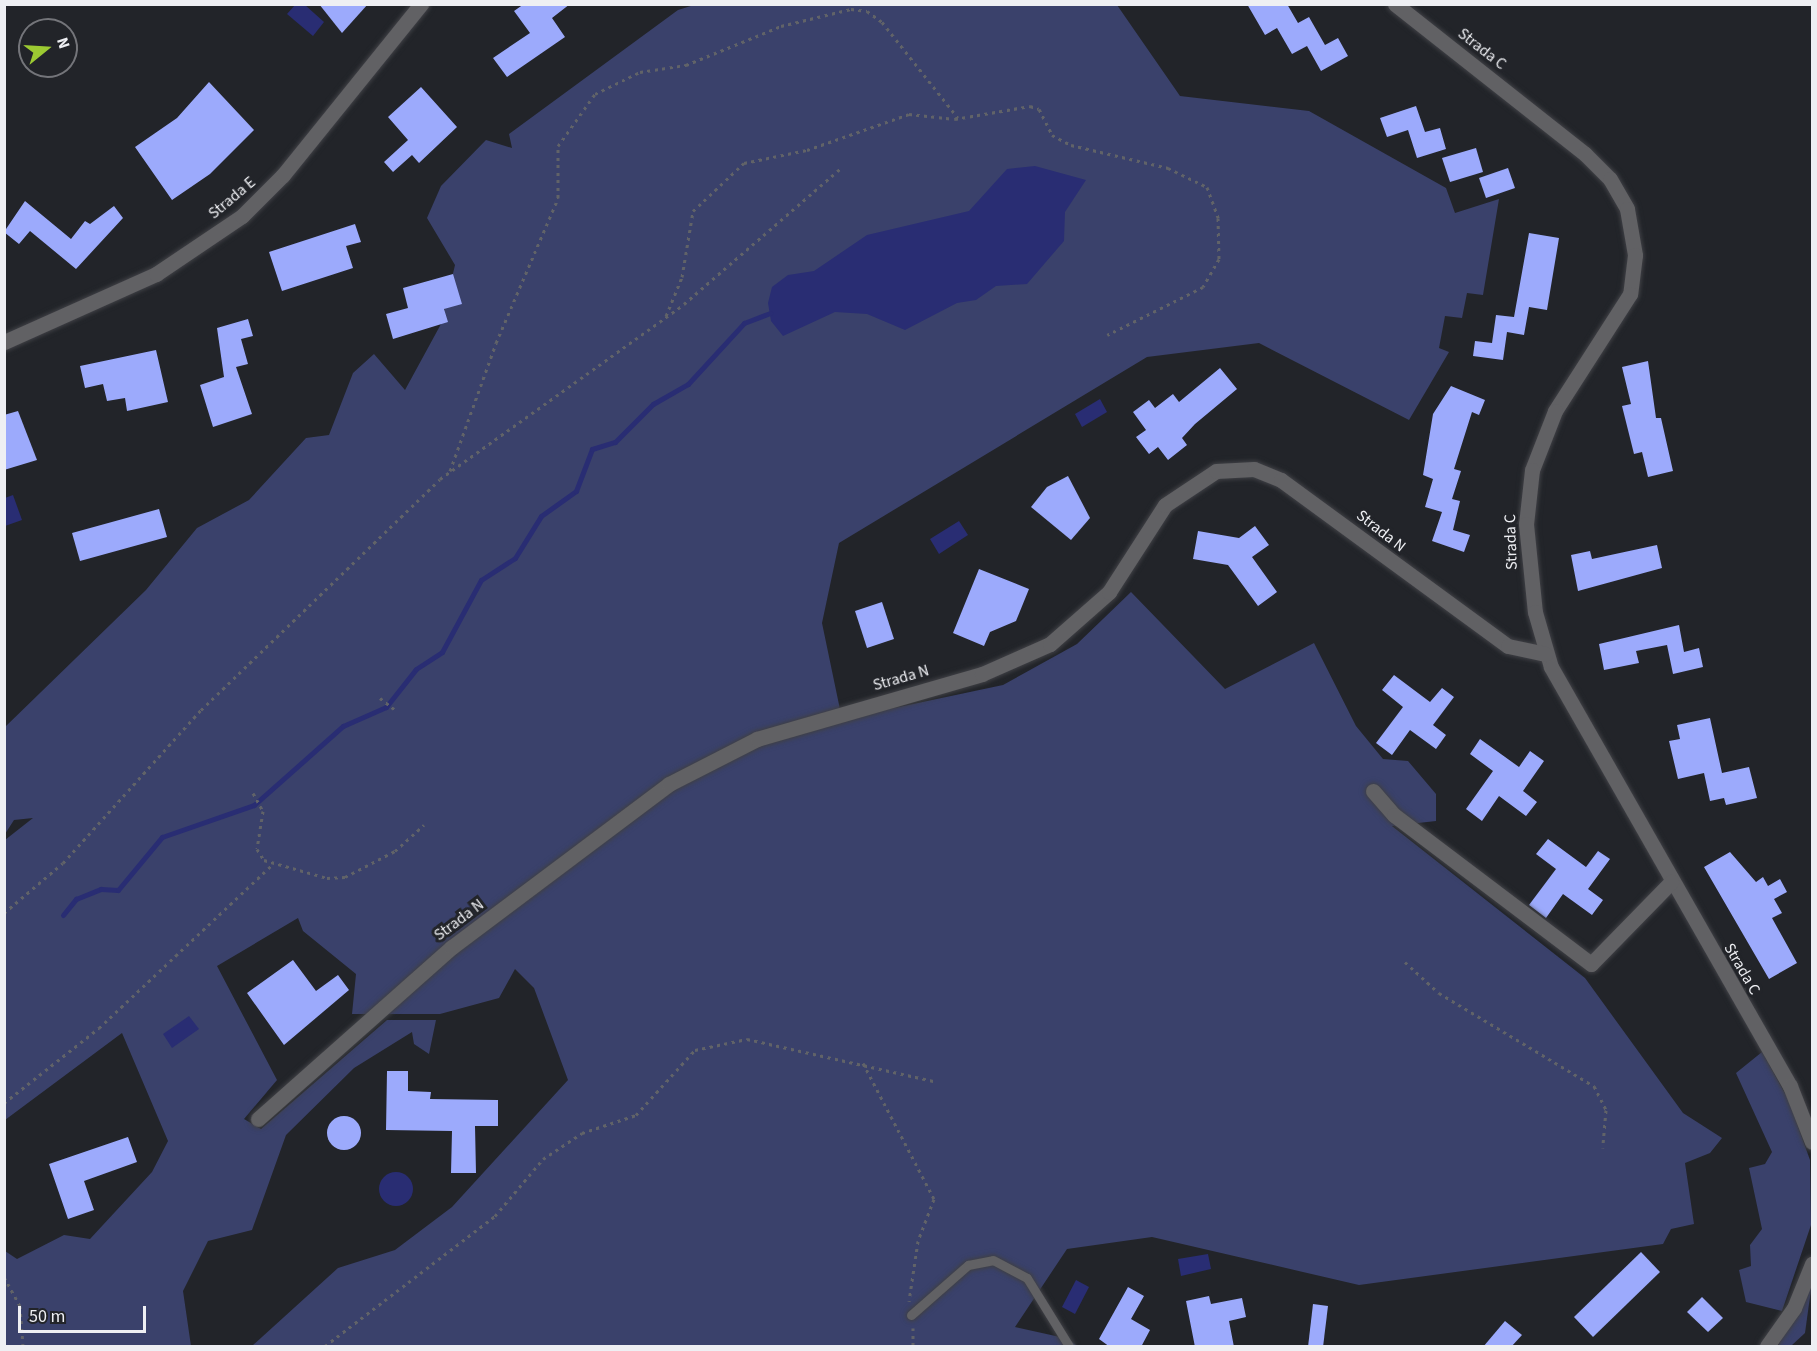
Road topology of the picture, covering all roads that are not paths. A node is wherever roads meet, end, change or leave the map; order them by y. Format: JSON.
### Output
{"nodes":[{"id":1,"x":421,"y":4,"type":"edge"},
{"id":2,"x":1395,"y":4,"type":"edge"},
{"id":3,"x":4,"y":342,"type":"edge"},
{"id":4,"x":1545,"y":654,"type":"junction"},
{"id":5,"x":1373,"y":791,"type":"dead end"},
{"id":6,"x":1671,"y":882,"type":"junction"},
{"id":7,"x":258,"y":1119,"type":"dead end"},
{"id":8,"x":1812,"y":1142,"type":"edge"},
{"id":9,"x":1812,"y":1264,"type":"edge"},
{"id":10,"x":911,"y":1315,"type":"road end"},
{"id":11,"x":1069,"y":1347,"type":"edge"},
{"id":12,"x":1767,"y":1347,"type":"edge"}],
"edges":[{"from":1,"to":3,"type":"street","name":"Strada E"},
{"from":2,"to":4,"type":"street","name":"Strada C"},
{"from":4,"to":6,"type":"street","name":"Strada C"},
{"from":4,"to":7,"type":"street","name":"Strada N"},
{"from":5,"to":6,"type":"street"},
{"from":6,"to":8,"type":"street","name":"Strada C"},
{"from":9,"to":12,"type":"street"},
{"from":10,"to":11,"type":"lane"}]}
